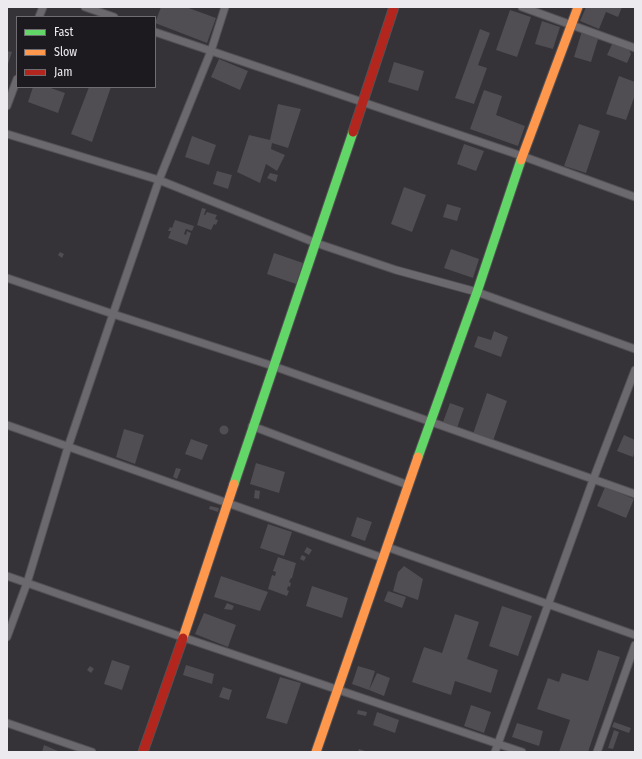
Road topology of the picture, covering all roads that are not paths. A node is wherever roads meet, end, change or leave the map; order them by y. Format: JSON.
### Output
{"nodes":[{"id":1,"x":85,"y":7,"type":"edge"},
{"id":2,"x":225,"y":7,"type":"edge"},
{"id":3,"x":394,"y":7,"type":"edge"},
{"id":4,"x":522,"y":7,"type":"edge"},
{"id":5,"x":578,"y":7,"type":"edge"},
{"id":6,"x":111,"y":16,"type":"edge"},
{"id":7,"x":572,"y":25,"type":"junction"},
{"id":8,"x":156,"y":32,"type":"edge"},
{"id":9,"x":635,"y":48,"type":"edge"},
{"id":10,"x":210,"y":51,"type":"junction"},
{"id":11,"x":16,"y":82,"type":"edge"},
{"id":12,"x":362,"y":101,"type":"junction"},
{"id":13,"x":7,"y":106,"type":"edge"},
{"id":14,"x":7,"y":134,"type":"edge"},
{"id":15,"x":522,"y":156,"type":"junction"},
{"id":16,"x":159,"y":180,"type":"junction"},
{"id":17,"x":635,"y":197,"type":"edge"},
{"id":18,"x":316,"y":243,"type":"junction"},
{"id":19,"x":7,"y":278,"type":"edge"},
{"id":20,"x":477,"y":292,"type":"junction"},
{"id":21,"x":113,"y":314,"type":"junction"},
{"id":22,"x":635,"y":349,"type":"edge"},
{"id":23,"x":273,"y":366,"type":"junction"},
{"id":24,"x":635,"y":370,"type":"edge"},
{"id":25,"x":430,"y":422,"type":"junction"},
{"id":26,"x":7,"y":426,"type":"edge"},
{"id":27,"x":252,"y":426,"type":"junction"},
{"id":28,"x":68,"y":447,"type":"junction"},
{"id":29,"x":593,"y":480,"type":"junction"},
{"id":30,"x":408,"y":485,"type":"junction"},
{"id":31,"x":635,"y":494,"type":"edge"},
{"id":32,"x":227,"y":502,"type":"junction"},
{"id":33,"x":387,"y":547,"type":"junction"},
{"id":34,"x":382,"y":558,"type":"junction"},
{"id":35,"x":7,"y":576,"type":"edge"},
{"id":36,"x":27,"y":583,"type":"junction"},
{"id":37,"x":548,"y":606,"type":"junction"},
{"id":38,"x":635,"y":635,"type":"edge"},
{"id":39,"x":7,"y":637,"type":"edge"},
{"id":40,"x":182,"y":637,"type":"junction"},
{"id":41,"x":635,"y":645,"type":"edge"},
{"id":42,"x":337,"y":690,"type":"junction"},
{"id":43,"x":7,"y":724,"type":"edge"},
{"id":44,"x":498,"y":744,"type":"junction"},
{"id":45,"x":92,"y":752,"type":"edge"},
{"id":46,"x":142,"y":752,"type":"edge"},
{"id":47,"x":316,"y":752,"type":"edge"},
{"id":48,"x":496,"y":752,"type":"edge"},
{"id":49,"x":522,"y":752,"type":"edge"},
{"id":50,"x":597,"y":752,"type":"edge"}],
"edges":[{"from":1,"to":6,"type":"street"},
{"from":2,"to":10,"type":"street"},
{"from":3,"to":12,"type":"street"},
{"from":4,"to":7,"type":"street"},
{"from":5,"to":7,"type":"street"},
{"from":7,"to":9,"type":"street"},
{"from":7,"to":15,"type":"street"},
{"from":8,"to":10,"type":"street"},
{"from":10,"to":12,"type":"street"},
{"from":10,"to":16,"type":"street"},
{"from":11,"to":13,"type":"street"},
{"from":12,"to":15,"type":"street"},
{"from":12,"to":18,"type":"street"},
{"from":14,"to":16,"type":"street"},
{"from":15,"to":17,"type":"street"},
{"from":15,"to":20,"type":"street"},
{"from":16,"to":18,"type":"street"},
{"from":16,"to":21,"type":"street"},
{"from":18,"to":20,"type":"street"},
{"from":18,"to":23,"type":"street"},
{"from":19,"to":21,"type":"street"},
{"from":20,"to":22,"type":"street"},
{"from":20,"to":25,"type":"street"},
{"from":21,"to":23,"type":"street"},
{"from":21,"to":28,"type":"street"},
{"from":23,"to":25,"type":"street"},
{"from":23,"to":27,"type":"street"},
{"from":24,"to":29,"type":"street"},
{"from":25,"to":29,"type":"street"},
{"from":25,"to":30,"type":"street"},
{"from":26,"to":28,"type":"street"},
{"from":27,"to":30,"type":"street"},
{"from":27,"to":32,"type":"street"},
{"from":28,"to":32,"type":"street"},
{"from":28,"to":36,"type":"street"},
{"from":29,"to":31,"type":"street"},
{"from":29,"to":37,"type":"street"},
{"from":30,"to":33,"type":"street"},
{"from":32,"to":34,"type":"street"},
{"from":32,"to":40,"type":"street"},
{"from":33,"to":34,"type":"street"},
{"from":33,"to":37,"type":"street"},
{"from":34,"to":42,"type":"street"},
{"from":35,"to":36,"type":"street"},
{"from":36,"to":39,"type":"street"},
{"from":36,"to":40,"type":"street"},
{"from":37,"to":38,"type":"street"},
{"from":37,"to":44,"type":"street"},
{"from":40,"to":42,"type":"street"},
{"from":40,"to":46,"type":"street"},
{"from":41,"to":50,"type":"street"},
{"from":42,"to":44,"type":"street"},
{"from":42,"to":47,"type":"street"},
{"from":43,"to":45,"type":"street"},
{"from":44,"to":48,"type":"street"},
{"from":44,"to":49,"type":"street"}]}
